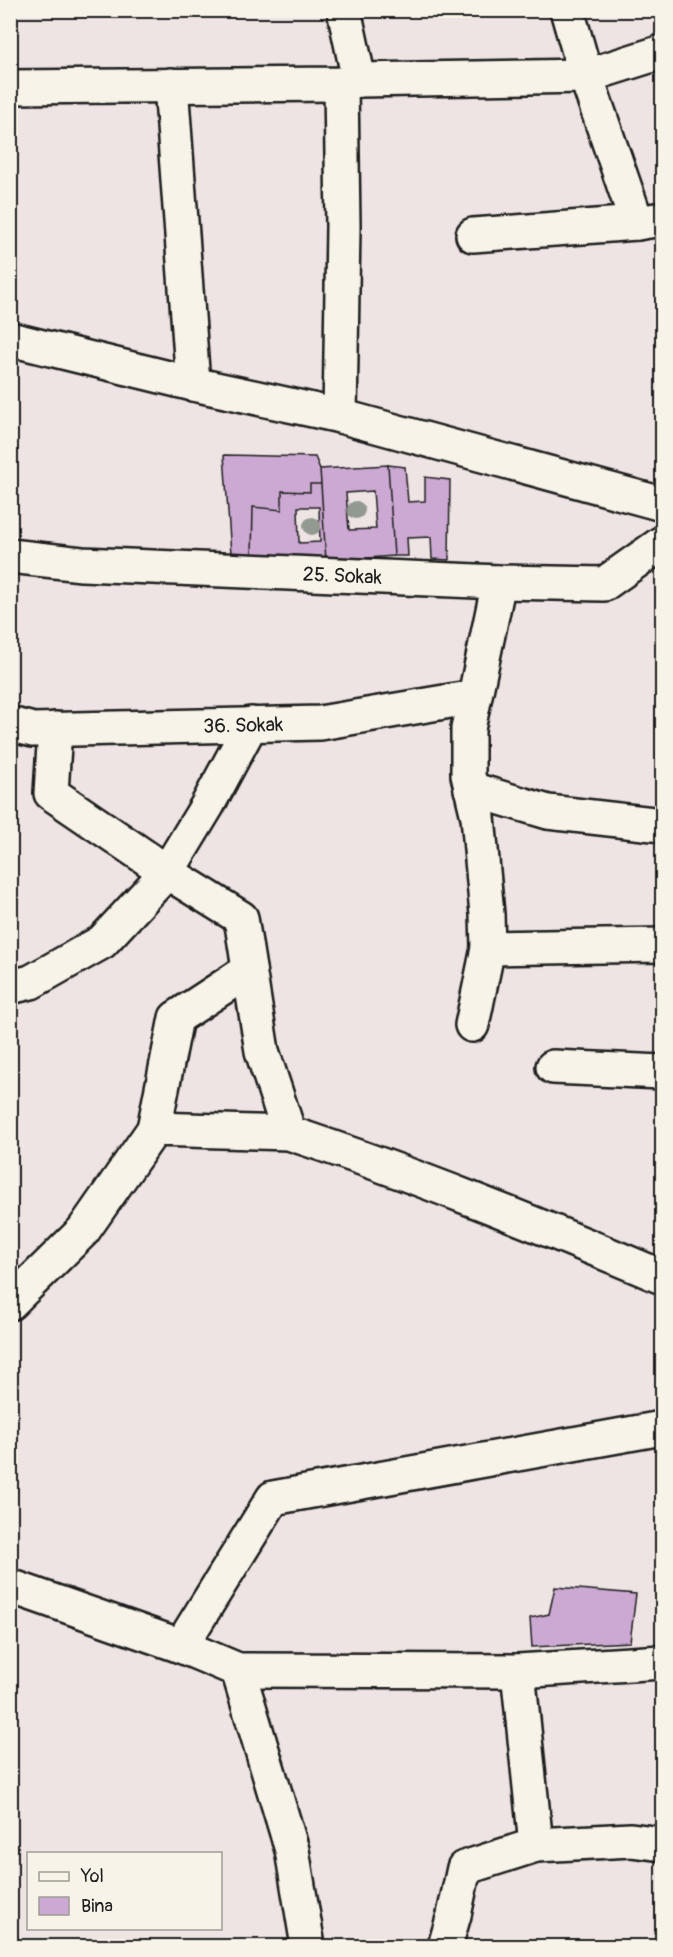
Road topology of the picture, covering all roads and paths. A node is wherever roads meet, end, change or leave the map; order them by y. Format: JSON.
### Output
{"nodes":[{"id":1,"x":344,"y":10,"type":"edge"},
{"id":2,"x":567,"y":10,"type":"edge"},
{"id":3,"x":663,"y":52,"type":"edge"},
{"id":4,"x":586,"y":76,"type":"junction"},
{"id":5,"x":350,"y":82,"type":"junction"},
{"id":6,"x":171,"y":85,"type":"junction"},
{"id":7,"x":10,"y":87,"type":"edge"},
{"id":8,"x":650,"y":221,"type":"edge"},
{"id":9,"x":473,"y":235,"type":"dead end"},
{"id":10,"x":10,"y":339,"type":"edge"},
{"id":11,"x":193,"y":384,"type":"junction"},
{"id":12,"x":340,"y":416,"type":"junction"},
{"id":13,"x":663,"y":504,"type":"edge"},
{"id":14,"x":663,"y":543,"type":"edge"},
{"id":15,"x":10,"y":556,"type":"edge"},
{"id":16,"x":499,"y":582,"type":"junction"},
{"id":17,"x":474,"y":697,"type":"junction"},
{"id":18,"x":10,"y":724,"type":"edge"},
{"id":19,"x":251,"y":724,"type":"junction"},
{"id":20,"x":55,"y":729,"type":"junction"},
{"id":21,"x":471,"y":789,"type":"junction"},
{"id":22,"x":663,"y":825,"type":"edge"},
{"id":23,"x":167,"y":872,"type":"junction"},
{"id":24,"x":663,"y":945,"type":"edge"},
{"id":25,"x":488,"y":948,"type":"junction"},
{"id":26,"x":249,"y":970,"type":"junction"},
{"id":27,"x":10,"y":987,"type":"edge"},
{"id":28,"x":472,"y":1025,"type":"dead end"},
{"id":29,"x":553,"y":1067,"type":"dead end"},
{"id":30,"x":663,"y":1072,"type":"edge"},
{"id":31,"x":154,"y":1129,"type":"junction"},
{"id":32,"x":289,"y":1133,"type":"junction"},
{"id":33,"x":663,"y":1277,"type":"edge"},
{"id":34,"x":10,"y":1303,"type":"edge"},
{"id":35,"x":663,"y":1428,"type":"edge"},
{"id":36,"x":10,"y":1586,"type":"edge"},
{"id":37,"x":181,"y":1646,"type":"junction"},
{"id":38,"x":663,"y":1662,"type":"edge"},
{"id":39,"x":238,"y":1670,"type":"junction"},
{"id":40,"x":518,"y":1671,"type":"junction"},
{"id":41,"x":663,"y":1844,"type":"edge"},
{"id":42,"x":536,"y":1845,"type":"junction"},
{"id":43,"x":308,"y":1947,"type":"edge"},
{"id":44,"x":445,"y":1947,"type":"edge"}],
"edges":[{"from":1,"to":5,"type":"street"},
{"from":2,"to":4,"type":"street"},
{"from":3,"to":4,"type":"street"},
{"from":4,"to":5,"type":"street"},
{"from":4,"to":8,"type":"street"},
{"from":5,"to":6,"type":"street"},
{"from":5,"to":12,"type":"street"},
{"from":6,"to":7,"type":"street"},
{"from":6,"to":11,"type":"street"},
{"from":8,"to":9,"type":"street"},
{"from":10,"to":11,"type":"street"},
{"from":11,"to":12,"type":"street"},
{"from":12,"to":13,"type":"street"},
{"from":14,"to":16,"type":"street","name":"25. Sokak"},
{"from":15,"to":16,"type":"street","name":"25. Sokak"},
{"from":16,"to":17,"type":"street"},
{"from":17,"to":19,"type":"street","name":"36. Sokak"},
{"from":17,"to":21,"type":"street"},
{"from":18,"to":20,"type":"street","name":"36. Sokak"},
{"from":19,"to":20,"type":"street","name":"36. Sokak"},
{"from":19,"to":23,"type":"street"},
{"from":20,"to":23,"type":"street"},
{"from":21,"to":22,"type":"street"},
{"from":21,"to":25,"type":"street"},
{"from":23,"to":26,"type":"street"},
{"from":23,"to":27,"type":"street"},
{"from":24,"to":25,"type":"street"},
{"from":25,"to":28,"type":"street"},
{"from":26,"to":31,"type":"street"},
{"from":26,"to":32,"type":"street"},
{"from":29,"to":30,"type":"street"},
{"from":31,"to":32,"type":"street"},
{"from":31,"to":34,"type":"street"},
{"from":32,"to":33,"type":"street"},
{"from":35,"to":37,"type":"street"},
{"from":36,"to":37,"type":"street"},
{"from":37,"to":39,"type":"street"},
{"from":38,"to":40,"type":"street"},
{"from":39,"to":40,"type":"street"},
{"from":39,"to":43,"type":"street"},
{"from":40,"to":42,"type":"street"},
{"from":41,"to":42,"type":"street"},
{"from":42,"to":44,"type":"street"}]}
